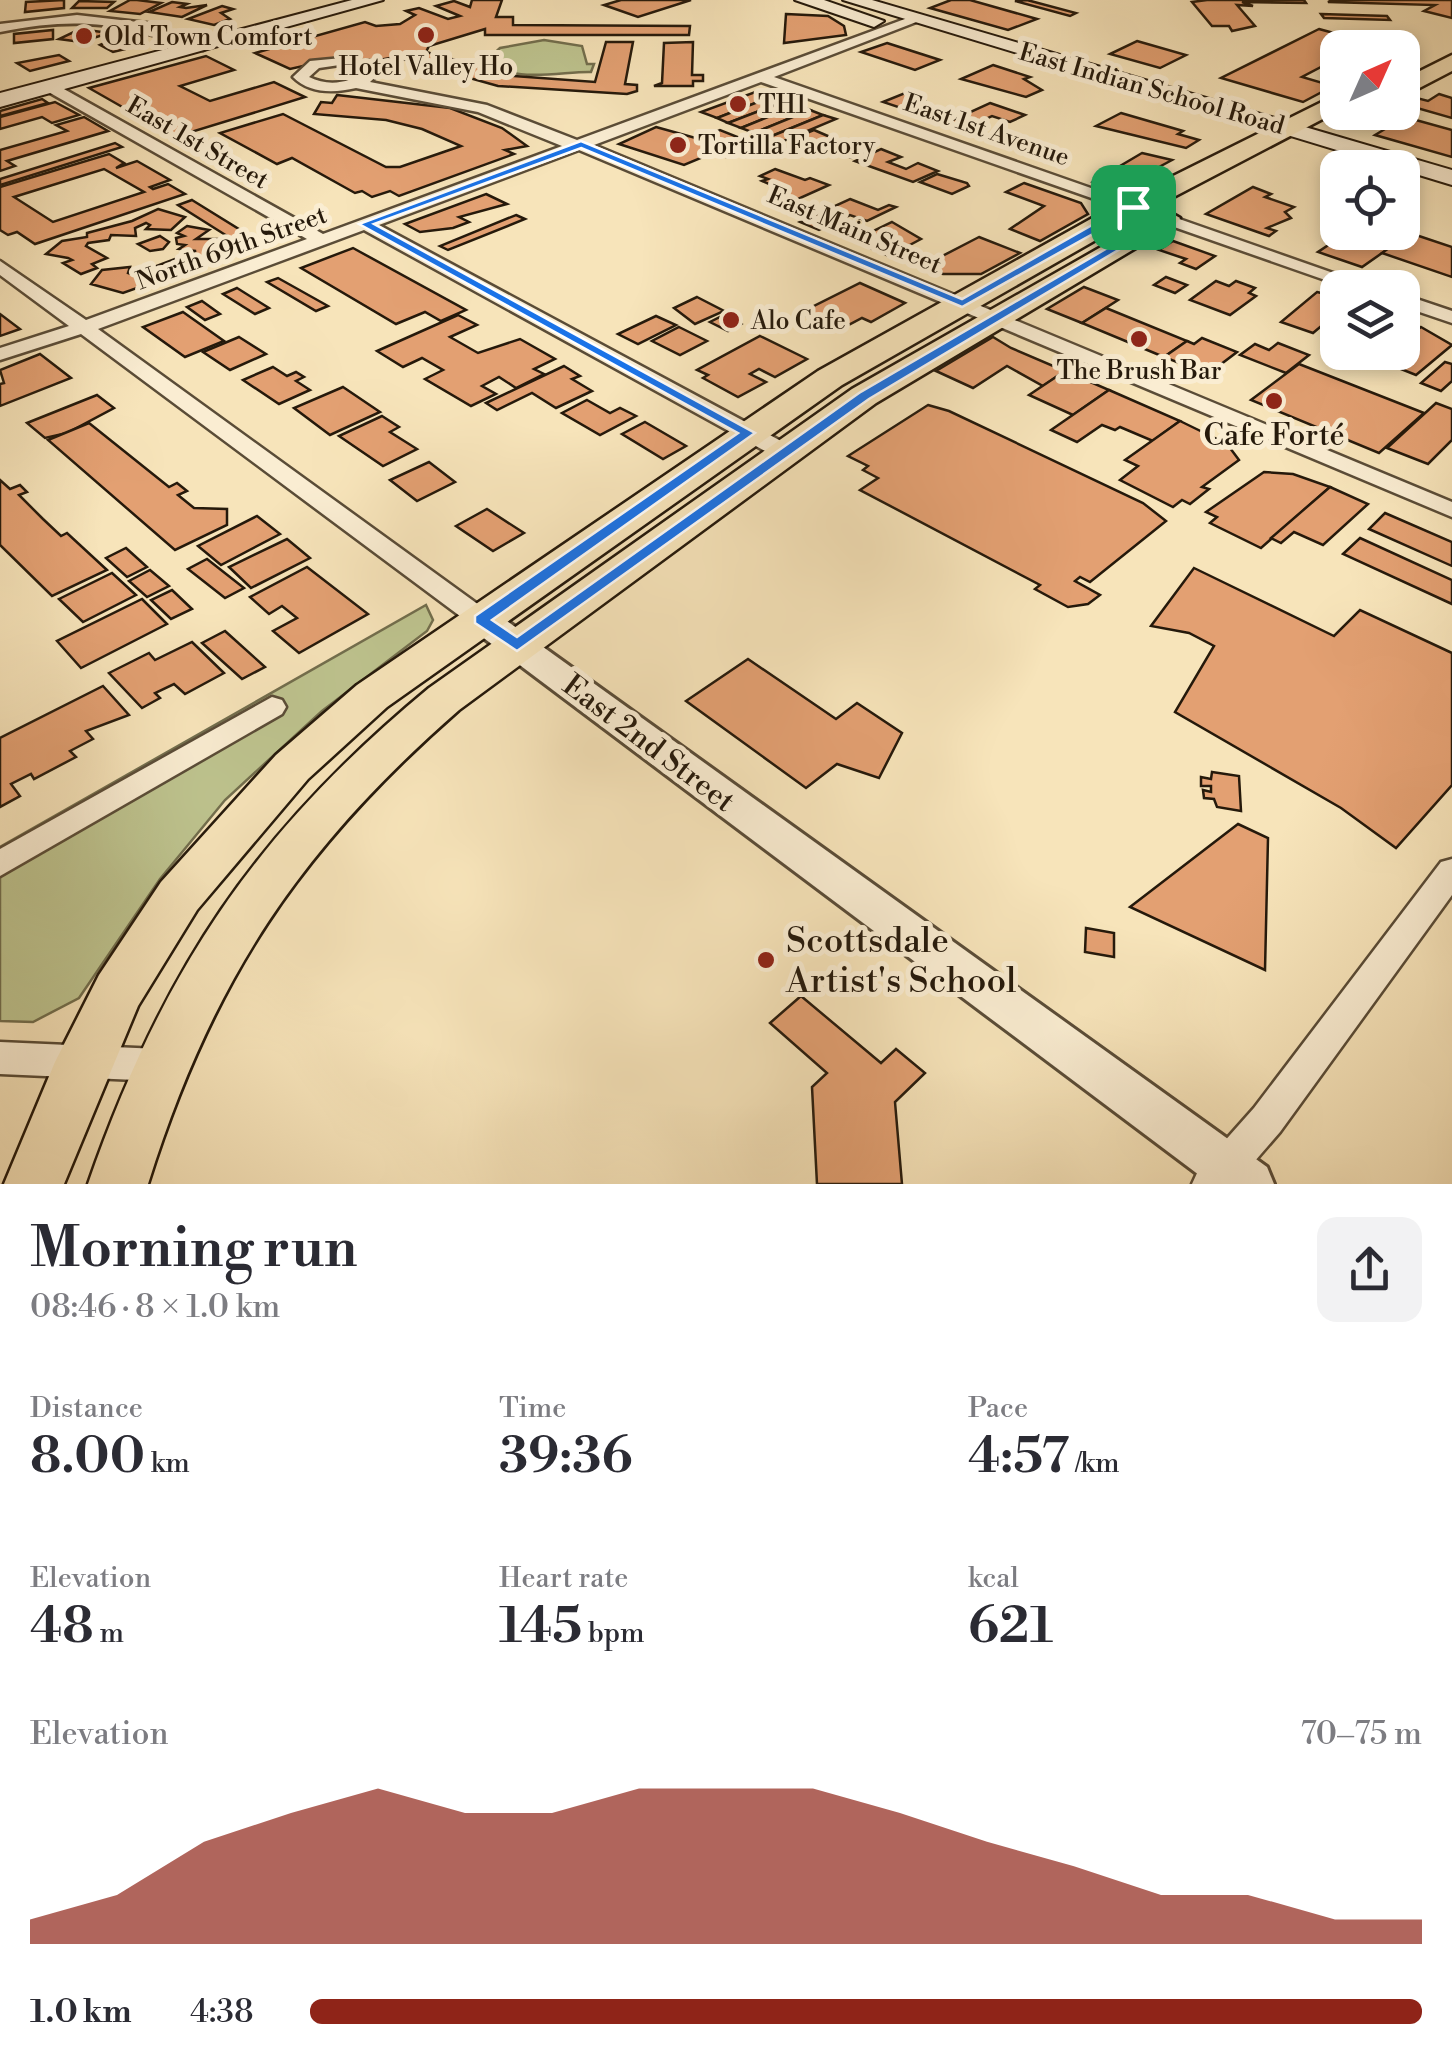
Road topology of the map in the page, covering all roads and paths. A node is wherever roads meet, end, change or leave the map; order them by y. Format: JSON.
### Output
{"nodes":[{"id":1,"x":345,"y":0,"type":"edge"},
{"id":2,"x":374,"y":0,"type":"edge"},
{"id":3,"x":804,"y":0,"type":"edge"},
{"id":4,"x":852,"y":0,"type":"edge"},
{"id":5,"x":301,"y":16,"type":"junction"},
{"id":6,"x":918,"y":20,"type":"junction"},
{"id":7,"x":0,"y":28,"type":"edge"},
{"id":8,"x":895,"y":28,"type":"junction"},
{"id":9,"x":1452,"y":38,"type":"edge"},
{"id":10,"x":198,"y":43,"type":"junction"},
{"id":11,"x":1420,"y":56,"type":"edge"},
{"id":12,"x":348,"y":60,"type":"tunnel mouth"},
{"id":13,"x":1452,"y":62,"type":"edge"},
{"id":14,"x":760,"y":77,"type":"junction"},
{"id":15,"x":1420,"y":80,"type":"edge"},
{"id":16,"x":355,"y":84,"type":"junction"},
{"id":17,"x":50,"y":87,"type":"junction"},
{"id":18,"x":0,"y":92,"type":"edge"},
{"id":19,"x":0,"y":100,"type":"edge"},
{"id":20,"x":1320,"y":115,"type":"edge"},
{"id":21,"x":1320,"y":127,"type":"edge"},
{"id":22,"x":1290,"y":138,"type":"junction"},
{"id":23,"x":575,"y":142,"type":"junction"},
{"id":24,"x":1320,"y":151,"type":"edge"},
{"id":25,"x":1452,"y":178,"type":"edge"},
{"id":26,"x":1420,"y":186,"type":"edge"},
{"id":27,"x":1452,"y":196,"type":"edge"},
{"id":28,"x":1133,"y":207,"type":"junction"},
{"id":29,"x":1166,"y":218,"type":"junction"},
{"id":30,"x":365,"y":224,"type":"junction"},
{"id":31,"x":321,"y":240,"type":"junction"},
{"id":32,"x":0,"y":266,"type":"edge"},
{"id":33,"x":1320,"y":272,"type":"edge"},
{"id":34,"x":962,"y":304,"type":"junction"},
{"id":35,"x":1420,"y":306,"type":"edge"},
{"id":36,"x":1452,"y":317,"type":"edge"},
{"id":37,"x":996,"y":318,"type":"junction"},
{"id":38,"x":84,"y":326,"type":"junction"},
{"id":39,"x":0,"y":354,"type":"edge"},
{"id":40,"x":748,"y":433,"type":"junction"},
{"id":41,"x":784,"y":452,"type":"junction"},
{"id":42,"x":1452,"y":510,"type":"edge"},
{"id":43,"x":499,"y":632,"type":"junction"},
{"id":44,"x":272,"y":707,"type":"dead end"},
{"id":45,"x":0,"y":864,"type":"edge"},
{"id":46,"x":1452,"y":872,"type":"edge"},
{"id":47,"x":0,"y":1058,"type":"edge"},
{"id":48,"x":83,"y":1062,"type":"junction"},
{"id":49,"x":159,"y":1065,"type":"junction"},
{"id":50,"x":1229,"y":1178,"type":"edge"},
{"id":51,"x":34,"y":1184,"type":"edge"},
{"id":52,"x":118,"y":1184,"type":"edge"}],
"edges":[{"from":1,"to":5,"type":"main road"},
{"from":2,"to":5,"type":"main road"},
{"from":3,"to":8,"type":"main road","name":"East Indian School Road"},
{"from":4,"to":6,"type":"main road","name":"East Indian School Road"},
{"from":5,"to":10,"type":"main road"},
{"from":6,"to":8,"type":"street","name":"North 69th Street"},
{"from":6,"to":22,"type":"main road","name":"East Indian School Road"},
{"from":7,"to":10,"type":"street"},
{"from":8,"to":14,"type":"street","name":"North 69th Street"},
{"from":8,"to":22,"type":"main road","name":"East Indian School Road"},
{"from":9,"to":11,"type":"main road"},
{"from":10,"to":17,"type":"main road"},
{"from":10,"to":18,"type":"main road"},
{"from":12,"to":16,"type":"street","name":"East Main Street"},
{"from":13,"to":15,"type":"main road"},
{"from":14,"to":23,"type":"street","name":"North 69th Street"},
{"from":14,"to":28,"type":"street","name":"East 1st Avenue"},
{"from":16,"to":23,"type":"street","name":"East Main Street"},
{"from":16,"to":23,"type":"street","name":"East Main Street"},
{"from":17,"to":19,"type":"main road"},
{"from":17,"to":31,"type":"street","name":"East 1st Street"},
{"from":20,"to":22,"type":"main road"},
{"from":21,"to":22,"type":"main road"},
{"from":22,"to":24,"type":"main road","name":"East Indian School Road"},
{"from":22,"to":25,"type":"main road","name":"East Indian School Road"},
{"from":22,"to":28,"type":"main road"},
{"from":22,"to":29,"type":"main road"},
{"from":23,"to":30,"type":"street","name":"North 69th Street"},
{"from":23,"to":34,"type":"street","name":"East Main Street"},
{"from":26,"to":27,"type":"main road"},
{"from":28,"to":29,"type":"street","name":"East 1st Avenue"},
{"from":28,"to":34,"type":"main road"},
{"from":29,"to":33,"type":"street","name":"East 1st Avenue"},
{"from":29,"to":37,"type":"main road"},
{"from":30,"to":31,"type":"street","name":"North 69th Street"},
{"from":30,"to":40,"type":"street"},
{"from":31,"to":38,"type":"street","name":"North 69th Street"},
{"from":32,"to":38,"type":"street","name":"East 2nd Street"},
{"from":34,"to":37,"type":"street","name":"East Main Street"},
{"from":34,"to":40,"type":"main road"},
{"from":35,"to":36,"type":"street"},
{"from":37,"to":41,"type":"main road"},
{"from":37,"to":42,"type":"street","name":"East Main Street"},
{"from":38,"to":39,"type":"street","name":"North 69th Street"},
{"from":38,"to":43,"type":"street","name":"East 2nd Street"},
{"from":40,"to":41,"type":"street"},
{"from":40,"to":43,"type":"main road"},
{"from":41,"to":43,"type":"main road"},
{"from":43,"to":48,"type":"main road"},
{"from":43,"to":49,"type":"main road"},
{"from":43,"to":50,"type":"street","name":"East 2nd Street"},
{"from":44,"to":45,"type":"street"},
{"from":46,"to":50,"type":"street"},
{"from":47,"to":48,"type":"street"},
{"from":48,"to":49,"type":"street"},
{"from":48,"to":51,"type":"main road"},
{"from":49,"to":52,"type":"main road"}]}
